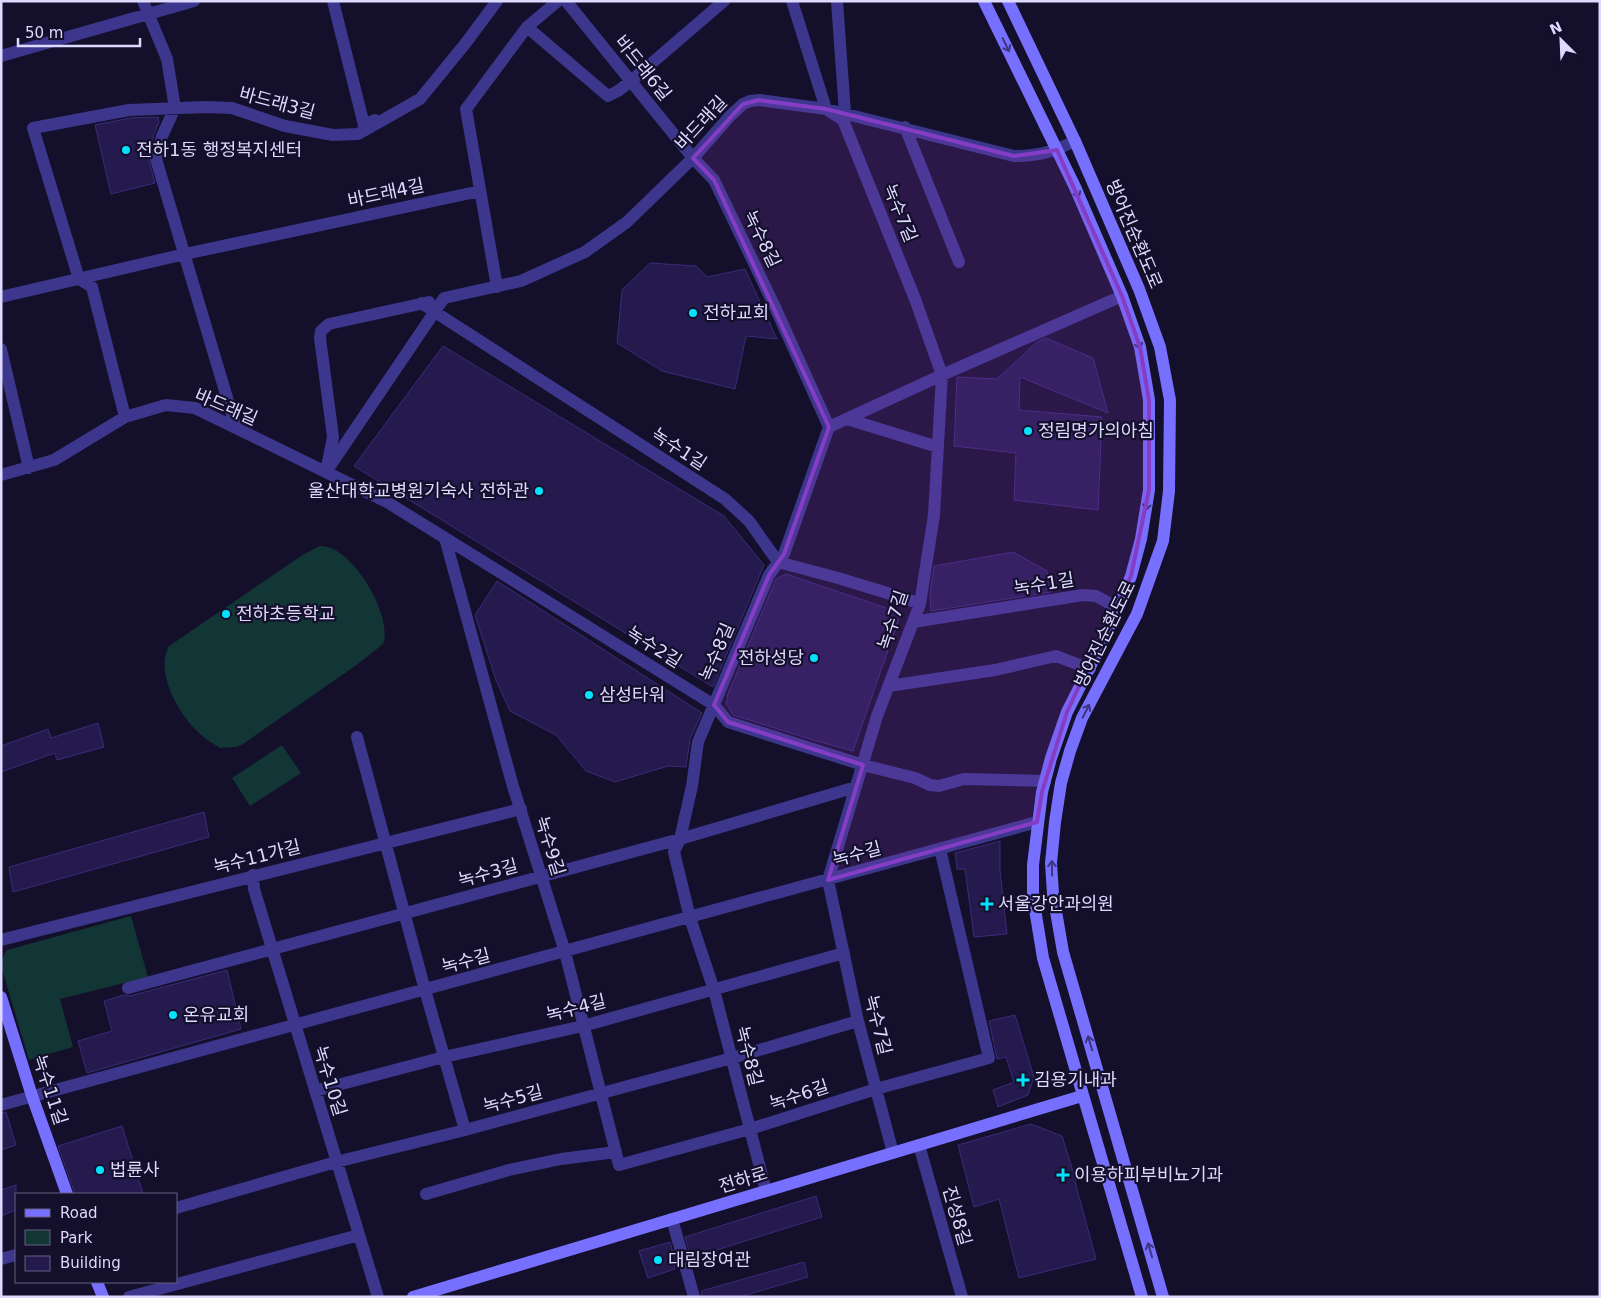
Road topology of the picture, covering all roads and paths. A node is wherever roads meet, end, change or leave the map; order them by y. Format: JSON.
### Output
{"nodes":[{"id":1,"x":143,"y":1,"type":"edge"},
{"id":2,"x":194,"y":1,"type":"edge"},
{"id":3,"x":333,"y":1,"type":"edge"},
{"id":4,"x":497,"y":1,"type":"edge"},
{"id":5,"x":558,"y":1,"type":"edge"},
{"id":6,"x":566,"y":1,"type":"edge"},
{"id":7,"x":724,"y":1,"type":"edge"},
{"id":8,"x":792,"y":1,"type":"edge"},
{"id":9,"x":837,"y":1,"type":"edge"},
{"id":10,"x":984,"y":1,"type":"edge"},
{"id":11,"x":1008,"y":1,"type":"edge"},
{"id":12,"x":149,"y":14,"type":"junction"},
{"id":13,"x":526,"y":27,"type":"junction"},
{"id":14,"x":1,"y":56,"type":"edge"},
{"id":15,"x":631,"y":81,"type":"junction"},
{"id":16,"x":420,"y":99,"type":"junction"},
{"id":17,"x":175,"y":108,"type":"junction"},
{"id":18,"x":826,"y":108,"type":"junction"},
{"id":19,"x":845,"y":113,"type":"junction"},
{"id":20,"x":905,"y":127,"type":"junction"},
{"id":21,"x":1075,"y":141,"type":"junction"},
{"id":22,"x":1057,"y":150,"type":"junction"},
{"id":23,"x":693,"y":158,"type":"junction"},
{"id":24,"x":480,"y":191,"type":"junction"},
{"id":25,"x":185,"y":254,"type":"junction"},
{"id":26,"x":959,"y":262,"type":"dead end"},
{"id":27,"x":79,"y":279,"type":"junction"},
{"id":28,"x":497,"y":287,"type":"junction"},
{"id":29,"x":1122,"y":296,"type":"junction"},
{"id":30,"x":1,"y":297,"type":"edge"},
{"id":31,"x":444,"y":298,"type":"junction"},
{"id":32,"x":421,"y":303,"type":"junction"},
{"id":33,"x":434,"y":312,"type":"junction"},
{"id":34,"x":1,"y":349,"type":"edge"},
{"id":35,"x":942,"y":375,"type":"junction"},
{"id":36,"x":125,"y":417,"type":"junction"},
{"id":37,"x":847,"y":419,"type":"junction"},
{"id":38,"x":829,"y":427,"type":"junction"},
{"id":39,"x":236,"y":428,"type":"junction"},
{"id":40,"x":938,"y":447,"type":"junction"},
{"id":41,"x":29,"y":468,"type":"junction"},
{"id":42,"x":326,"y":472,"type":"junction"},
{"id":43,"x":1,"y":475,"type":"edge"},
{"id":44,"x":445,"y":538,"type":"junction"},
{"id":45,"x":778,"y":562,"type":"junction"},
{"id":46,"x":920,"y":604,"type":"junction"},
{"id":47,"x":1118,"y":608,"type":"junction"},
{"id":48,"x":913,"y":622,"type":"junction"},
{"id":49,"x":1090,"y":669,"type":"junction"},
{"id":50,"x":889,"y":686,"type":"junction"},
{"id":51,"x":714,"y":705,"type":"junction"},
{"id":52,"x":357,"y":737,"type":"dead end"},
{"id":53,"x":863,"y":765,"type":"junction"},
{"id":54,"x":1045,"y":781,"type":"junction"},
{"id":55,"x":856,"y":787,"type":"junction"},
{"id":56,"x":521,"y":809,"type":"junction"},
{"id":57,"x":1037,"y":822,"type":"junction"},
{"id":58,"x":680,"y":839,"type":"junction"},
{"id":59,"x":385,"y":843,"type":"junction"},
{"id":60,"x":940,"y":849,"type":"junction"},
{"id":61,"x":253,"y":875,"type":"junction"},
{"id":62,"x":542,"y":877,"type":"junction"},
{"id":63,"x":828,"y":880,"type":"junction"},
{"id":64,"x":404,"y":914,"type":"junction"},
{"id":65,"x":690,"y":918,"type":"junction"},
{"id":66,"x":1,"y":940,"type":"edge"},
{"id":67,"x":272,"y":950,"type":"junction"},
{"id":68,"x":565,"y":952,"type":"junction"},
{"id":69,"x":844,"y":953,"type":"junction"},
{"id":70,"x":128,"y":988,"type":"dead end"},
{"id":71,"x":425,"y":990,"type":"junction"},
{"id":72,"x":714,"y":990,"type":"junction"},
{"id":73,"x":1,"y":997,"type":"edge"},
{"id":74,"x":858,"y":1021,"type":"junction"},
{"id":75,"x":295,"y":1025,"type":"junction"},
{"id":76,"x":583,"y":1026,"type":"junction"},
{"id":77,"x":444,"y":1057,"type":"junction"},
{"id":78,"x":732,"y":1058,"type":"junction"},
{"id":79,"x":876,"y":1088,"type":"junction"},
{"id":80,"x":315,"y":1091,"type":"junction"},
{"id":81,"x":601,"y":1093,"type":"junction"},
{"id":82,"x":32,"y":1096,"type":"junction"},
{"id":83,"x":1082,"y":1096,"type":"junction"},
{"id":84,"x":1,"y":1105,"type":"edge"},
{"id":85,"x":750,"y":1129,"type":"junction"},
{"id":86,"x":465,"y":1130,"type":"junction"},
{"id":87,"x":919,"y":1145,"type":"junction"},
{"id":88,"x":893,"y":1153,"type":"junction"},
{"id":89,"x":618,"y":1158,"type":"junction"},
{"id":90,"x":336,"y":1162,"type":"junction"},
{"id":91,"x":766,"y":1191,"type":"junction"},
{"id":92,"x":67,"y":1193,"type":"edge"},
{"id":93,"x":426,"y":1194,"type":"dead end"},
{"id":94,"x":178,"y":1207,"type":"edge"},
{"id":95,"x":672,"y":1219,"type":"junction"},
{"id":96,"x":359,"y":1235,"type":"junction"},
{"id":97,"x":15,"y":1255,"type":"edge"},
{"id":98,"x":1,"y":1259,"type":"edge"},
{"id":99,"x":98,"y":1283,"type":"edge"},
{"id":100,"x":958,"y":1296,"type":"edge"},
{"id":101,"x":103,"y":1297,"type":"edge"},
{"id":102,"x":129,"y":1297,"type":"edge"},
{"id":103,"x":378,"y":1297,"type":"edge"},
{"id":104,"x":413,"y":1297,"type":"edge"},
{"id":105,"x":694,"y":1297,"type":"edge"},
{"id":106,"x":1142,"y":1297,"type":"edge"},
{"id":107,"x":1163,"y":1297,"type":"edge"}],
"edges":[{"from":1,"to":12,"type":"street"},
{"from":2,"to":12,"type":"street"},
{"from":3,"to":16,"type":"street","name":"바드래3길"},
{"from":4,"to":16,"type":"street","name":"바드래3길"},
{"from":5,"to":13,"type":"street"},
{"from":6,"to":15,"type":"street","name":"바드래6길"},
{"from":7,"to":15,"type":"street"},
{"from":8,"to":18,"type":"street"},
{"from":9,"to":19,"type":"street"},
{"from":10,"to":22,"type":"main road","name":"방어진순환도로","one_way":true},
{"from":11,"to":21,"type":"main road","name":"방어진순환도로"},
{"from":12,"to":14,"type":"street"},
{"from":12,"to":17,"type":"street"},
{"from":13,"to":15,"type":"street"},
{"from":13,"to":24,"type":"street"},
{"from":15,"to":23,"type":"street","name":"바드래6길"},
{"from":16,"to":17,"type":"street","name":"바드래3길"},
{"from":17,"to":25,"type":"street"},
{"from":17,"to":27,"type":"street"},
{"from":18,"to":19,"type":"street","name":"바드래길"},
{"from":18,"to":23,"type":"street","name":"바드래길"},
{"from":18,"to":35,"type":"street","name":"녹수7길"},
{"from":19,"to":20,"type":"street","name":"바드래길"},
{"from":20,"to":22,"type":"street","name":"바드래길"},
{"from":20,"to":26,"type":"street"},
{"from":21,"to":22,"type":"street","name":"바드래길"},
{"from":107,"to":21,"type":"main road","name":"방어진순환도로","one_way":true},
{"from":22,"to":29,"type":"main road","name":"방어진순환도로","one_way":true},
{"from":23,"to":28,"type":"street","name":"바드래길"},
{"from":23,"to":38,"type":"street","name":"녹수8길"},
{"from":24,"to":25,"type":"street","name":"바드래4길"},
{"from":24,"to":28,"type":"street"},
{"from":25,"to":27,"type":"street","name":"바드래4길"},
{"from":25,"to":39,"type":"street"},
{"from":27,"to":30,"type":"street","name":"바드래4길"},
{"from":27,"to":36,"type":"street"},
{"from":28,"to":31,"type":"street","name":"바드래길"},
{"from":29,"to":35,"type":"street"},
{"from":29,"to":47,"type":"main road","name":"방어진순환도로","one_way":true},
{"from":31,"to":32,"type":"street","name":"바드래길"},
{"from":31,"to":33,"type":"street"},
{"from":32,"to":33,"type":"street","name":"녹수1길"},
{"from":32,"to":42,"type":"street","name":"바드래길"},
{"from":33,"to":42,"type":"street"},
{"from":33,"to":45,"type":"street","name":"녹수1길"},
{"from":34,"to":41,"type":"street"},
{"from":35,"to":37,"type":"street"},
{"from":35,"to":40,"type":"street","name":"녹수7길"},
{"from":36,"to":39,"type":"street","name":"바드래길"},
{"from":36,"to":41,"type":"street","name":"바드래길"},
{"from":37,"to":38,"type":"street"},
{"from":37,"to":40,"type":"street"},
{"from":38,"to":45,"type":"street","name":"녹수8길"},
{"from":39,"to":42,"type":"street","name":"바드래길"},
{"from":40,"to":46,"type":"street","name":"녹수7길"},
{"from":41,"to":43,"type":"street","name":"바드래길"},
{"from":42,"to":44,"type":"street","name":"녹수2길"},
{"from":44,"to":51,"type":"street","name":"녹수2길"},
{"from":44,"to":56,"type":"street","name":"녹수9길"},
{"from":45,"to":46,"type":"street"},
{"from":45,"to":51,"type":"street","name":"녹수8길"},
{"from":46,"to":48,"type":"street","name":"녹수7길"},
{"from":47,"to":48,"type":"street","name":"녹수1길"},
{"from":47,"to":49,"type":"main road","name":"방어진순환도로"},
{"from":48,"to":50,"type":"street","name":"녹수7길"},
{"from":49,"to":50,"type":"street"},
{"from":49,"to":54,"type":"main road","name":"방어진순환도로"},
{"from":50,"to":53,"type":"street","name":"녹수7길"},
{"from":51,"to":53,"type":"street","name":"녹수2길"},
{"from":51,"to":58,"type":"street","name":"녹수8길"},
{"from":52,"to":59,"type":"street"},
{"from":53,"to":54,"type":"street","name":"녹수2길"},
{"from":53,"to":55,"type":"street","name":"녹수7길"},
{"from":54,"to":57,"type":"main road","name":"방어진순환도로"},
{"from":55,"to":58,"type":"street","name":"녹수3길"},
{"from":55,"to":63,"type":"street","name":"녹수7길"},
{"from":56,"to":59,"type":"street","name":"녹수11가길"},
{"from":56,"to":62,"type":"street","name":"녹수9길"},
{"from":57,"to":60,"type":"street","name":"녹수길"},
{"from":57,"to":83,"type":"main road","name":"방어진순환도로"},
{"from":58,"to":62,"type":"street","name":"녹수3길"},
{"from":58,"to":65,"type":"street","name":"녹수8길"},
{"from":59,"to":61,"type":"street","name":"녹수11가길"},
{"from":59,"to":64,"type":"street"},
{"from":60,"to":63,"type":"street","name":"녹수길"},
{"from":60,"to":79,"type":"street","name":"녹수6길"},
{"from":61,"to":66,"type":"street","name":"녹수11가길"},
{"from":61,"to":67,"type":"street","name":"녹수10길"},
{"from":62,"to":64,"type":"street","name":"녹수3길"},
{"from":62,"to":68,"type":"street","name":"녹수9길"},
{"from":63,"to":65,"type":"street","name":"녹수길"},
{"from":63,"to":69,"type":"street","name":"녹수7길"},
{"from":64,"to":67,"type":"street","name":"녹수3길"},
{"from":64,"to":71,"type":"street"},
{"from":65,"to":68,"type":"street","name":"녹수길"},
{"from":65,"to":72,"type":"street","name":"녹수8길"},
{"from":67,"to":70,"type":"street","name":"녹수3길"},
{"from":67,"to":75,"type":"street","name":"녹수10길"},
{"from":68,"to":71,"type":"street","name":"녹수길"},
{"from":68,"to":76,"type":"street","name":"녹수9길"},
{"from":69,"to":72,"type":"street","name":"녹수4길"},
{"from":69,"to":74,"type":"street","name":"녹수7길"},
{"from":71,"to":75,"type":"street","name":"녹수길"},
{"from":71,"to":77,"type":"street"},
{"from":72,"to":76,"type":"street","name":"녹수4길"},
{"from":72,"to":78,"type":"street","name":"녹수8길"},
{"from":73,"to":82,"type":"main road","name":"녹수11길"},
{"from":74,"to":78,"type":"street","name":"녹수5길"},
{"from":74,"to":79,"type":"street","name":"녹수7길"},
{"from":75,"to":80,"type":"street","name":"녹수10길"},
{"from":75,"to":82,"type":"street","name":"녹수길"},
{"from":76,"to":77,"type":"street","name":"녹수4길"},
{"from":76,"to":81,"type":"street","name":"녹수9길"},
{"from":77,"to":80,"type":"street","name":"녹수4길"},
{"from":77,"to":86,"type":"street"},
{"from":78,"to":81,"type":"street","name":"녹수5길"},
{"from":78,"to":85,"type":"street","name":"녹수8길"},
{"from":79,"to":85,"type":"street","name":"녹수6길"},
{"from":79,"to":88,"type":"street","name":"녹수7길"},
{"from":80,"to":90,"type":"street","name":"녹수10길"},
{"from":81,"to":86,"type":"street","name":"녹수5길"},
{"from":81,"to":89,"type":"street","name":"녹수9길"},
{"from":82,"to":84,"type":"street","name":"녹수길"},
{"from":82,"to":92,"type":"main road","name":"녹수11길"},
{"from":83,"to":87,"type":"main road","name":"전하로"},
{"from":83,"to":106,"type":"main road","name":"방어진순환도로"},
{"from":85,"to":89,"type":"street","name":"녹수6길"},
{"from":85,"to":91,"type":"street","name":"녹수8길"},
{"from":86,"to":90,"type":"street","name":"녹수5길"},
{"from":87,"to":88,"type":"main road","name":"전하로"},
{"from":87,"to":100,"type":"street","name":"진성8길"},
{"from":88,"to":91,"type":"main road","name":"전하로"},
{"from":89,"to":93,"type":"street","name":"녹수6길"},
{"from":90,"to":94,"type":"street","name":"녹수5길"},
{"from":90,"to":96,"type":"street","name":"녹수10길"},
{"from":91,"to":95,"type":"main road","name":"전하로"},
{"from":95,"to":104,"type":"main road","name":"전하로"},
{"from":95,"to":105,"type":"street"},
{"from":96,"to":102,"type":"street"},
{"from":96,"to":103,"type":"street","name":"녹수10길"},
{"from":97,"to":98,"type":"street"},
{"from":99,"to":101,"type":"main road"}]}
